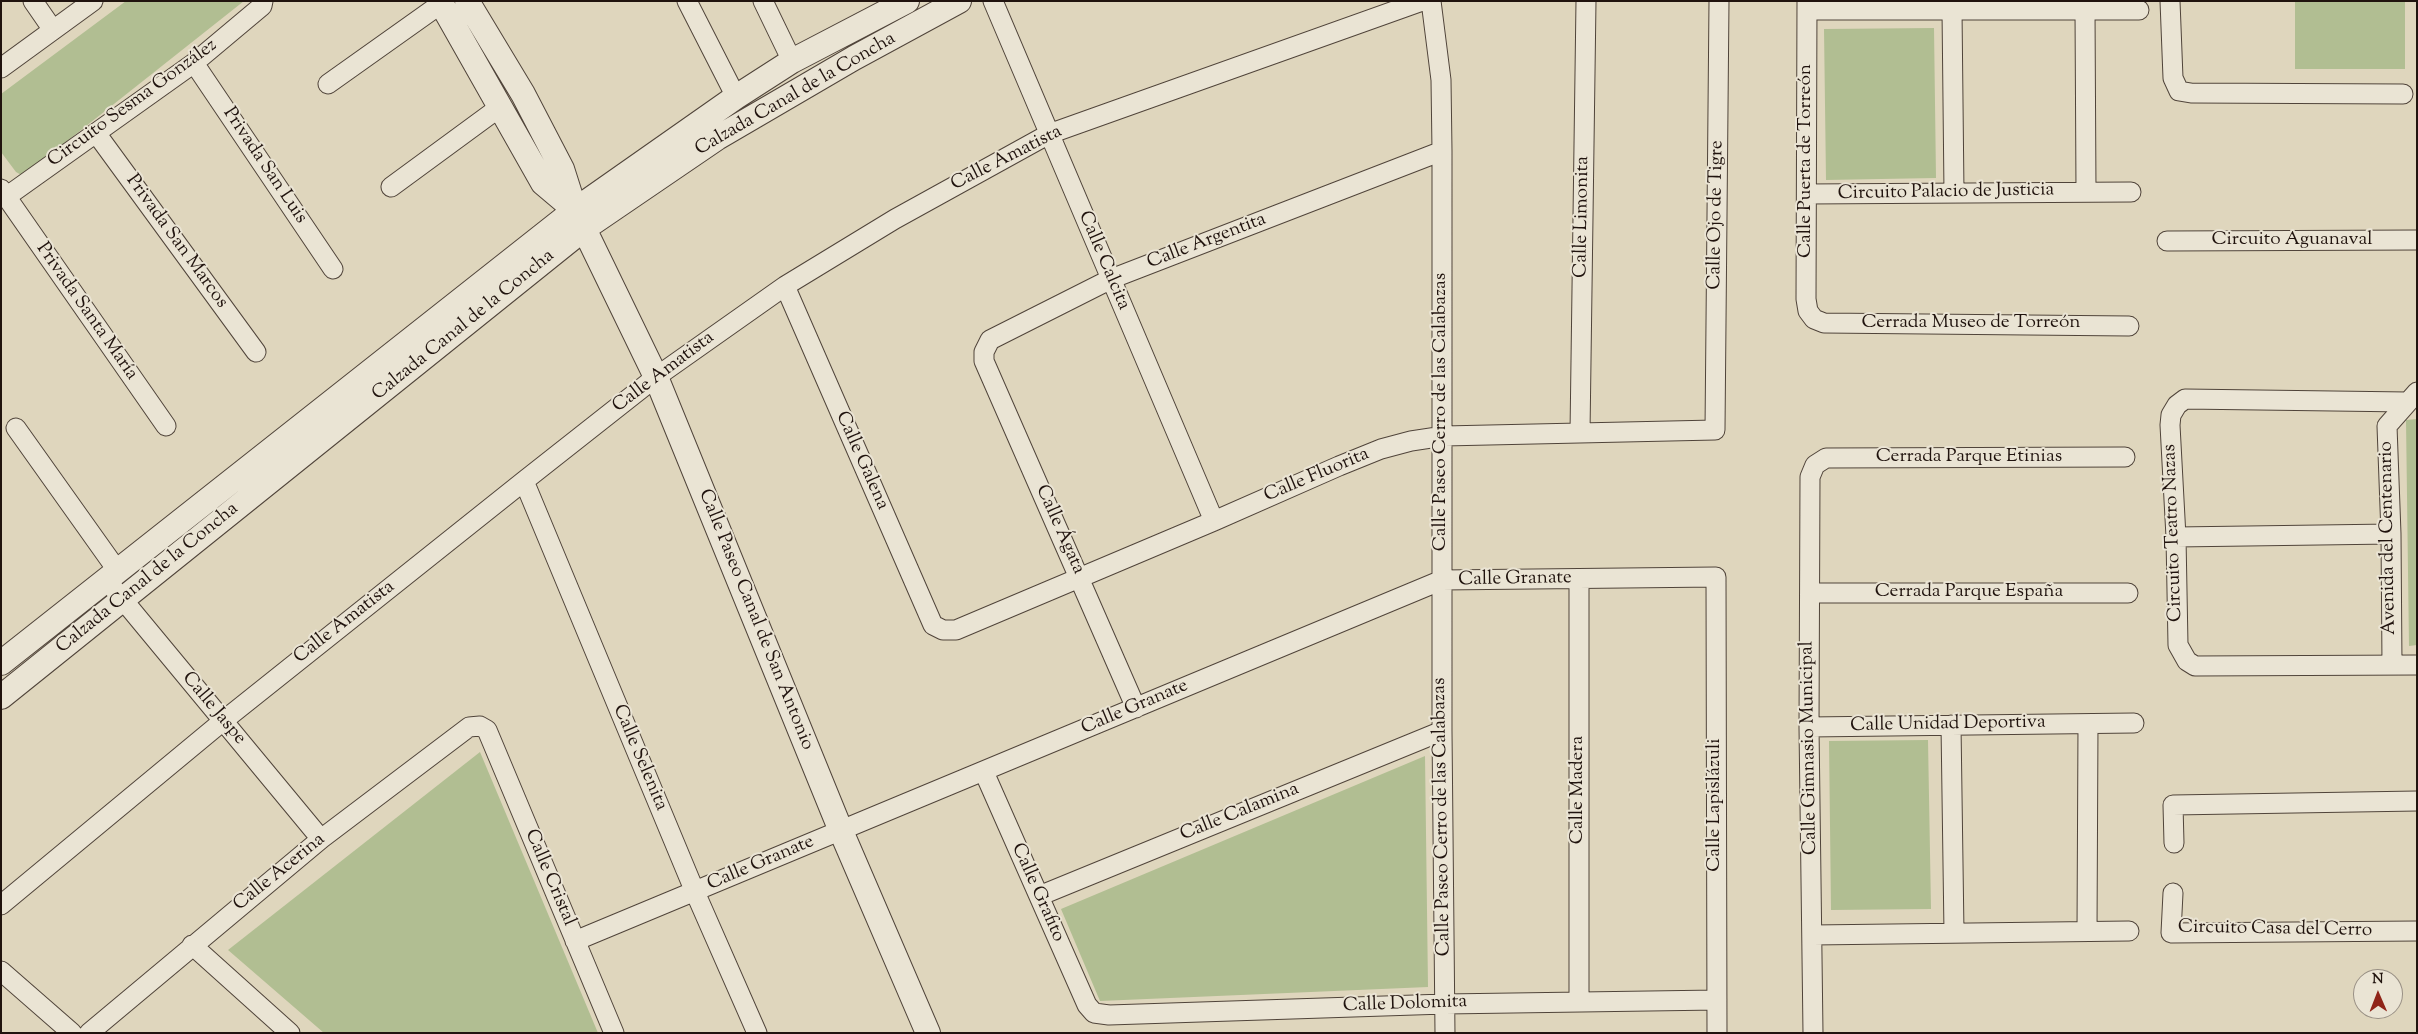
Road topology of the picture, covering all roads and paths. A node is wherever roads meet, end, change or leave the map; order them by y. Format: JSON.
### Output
{"nodes":[{"id":1,"x":33,"y":1,"type":"edge"},
{"id":2,"x":93,"y":1,"type":"edge"},
{"id":3,"x":263,"y":1,"type":"edge"},
{"id":4,"x":467,"y":1,"type":"edge"},
{"id":5,"x":687,"y":1,"type":"edge"},
{"id":6,"x":763,"y":1,"type":"edge"},
{"id":7,"x":907,"y":1,"type":"edge"},
{"id":8,"x":959,"y":1,"type":"edge"},
{"id":9,"x":993,"y":1,"type":"edge"},
{"id":10,"x":1422,"y":1,"type":"edge"},
{"id":11,"x":1431,"y":1,"type":"edge"},
{"id":12,"x":1586,"y":1,"type":"edge"},
{"id":13,"x":1719,"y":1,"type":"edge"},
{"id":14,"x":2170,"y":1,"type":"edge"},
{"id":15,"x":441,"y":2,"type":"edge"},
{"id":16,"x":884,"y":6,"type":"edge"},
{"id":17,"x":1807,"y":6,"type":"edge"},
{"id":18,"x":1952,"y":10,"type":"junction"},
{"id":19,"x":2085,"y":10,"type":"junction"},
{"id":20,"x":2138,"y":10,"type":"dead end"},
{"id":21,"x":53,"y":30,"type":"junction"},
{"id":22,"x":792,"y":61,"type":"junction"},
{"id":23,"x":194,"y":63,"type":"junction"},
{"id":24,"x":1,"y":68,"type":"edge"},
{"id":25,"x":328,"y":84,"type":"dead end"},
{"id":26,"x":2403,"y":94,"type":"dead end"},
{"id":27,"x":736,"y":96,"type":"junction"},
{"id":28,"x":500,"y":106,"type":"junction"},
{"id":29,"x":96,"y":133,"type":"junction"},
{"id":30,"x":1049,"y":134,"type":"junction"},
{"id":31,"x":1442,"y":152,"type":"junction"},
{"id":32,"x":391,"y":187,"type":"dead end"},
{"id":33,"x":2086,"y":192,"type":"junction"},
{"id":34,"x":2131,"y":192,"type":"dead end"},
{"id":35,"x":4,"y":193,"type":"edge"},
{"id":36,"x":1954,"y":193,"type":"junction"},
{"id":37,"x":1807,"y":194,"type":"junction"},
{"id":38,"x":580,"y":219,"type":"junction"},
{"id":39,"x":2417,"y":240,"type":"edge"},
{"id":40,"x":2168,"y":241,"type":"dead end"},
{"id":41,"x":333,"y":269,"type":"dead end"},
{"id":42,"x":1111,"y":279,"type":"junction"},
{"id":43,"x":785,"y":286,"type":"junction"},
{"id":44,"x":1814,"y":319,"type":"joint"},
{"id":45,"x":2129,"y":326,"type":"dead end"},
{"id":46,"x":256,"y":352,"type":"dead end"},
{"id":47,"x":984,"y":352,"type":"joint"},
{"id":48,"x":656,"y":377,"type":"junction"},
{"id":49,"x":2412,"y":398,"type":"edge"},
{"id":50,"x":166,"y":426,"type":"dead end"},
{"id":51,"x":16,"y":428,"type":"dead end"},
{"id":52,"x":1715,"y":430,"type":"joint"},
{"id":53,"x":1580,"y":433,"type":"junction"},
{"id":54,"x":1444,"y":436,"type":"junction"},
{"id":55,"x":2125,"y":457,"type":"dead end"},
{"id":56,"x":1816,"y":465,"type":"joint"},
{"id":57,"x":524,"y":481,"type":"junction"},
{"id":58,"x":1214,"y":521,"type":"junction"},
{"id":59,"x":2391,"y":534,"type":"junction"},
{"id":60,"x":2176,"y":537,"type":"junction"},
{"id":61,"x":111,"y":574,"type":"junction"},
{"id":62,"x":1080,"y":576,"type":"junction"},
{"id":63,"x":1716,"y":577,"type":"joint"},
{"id":64,"x":1578,"y":579,"type":"junction"},
{"id":65,"x":1442,"y":580,"type":"junction"},
{"id":66,"x":1810,"y":593,"type":"junction"},
{"id":67,"x":2128,"y":593,"type":"dead end"},
{"id":68,"x":123,"y":600,"type":"junction"},
{"id":69,"x":943,"y":630,"type":"joint"},
{"id":70,"x":1,"y":663,"type":"edge"},
{"id":71,"x":2392,"y":665,"type":"junction"},
{"id":72,"x":2417,"y":665,"type":"edge"},
{"id":73,"x":1,"y":697,"type":"edge"},
{"id":74,"x":1136,"y":708,"type":"junction"},
{"id":75,"x":223,"y":721,"type":"junction"},
{"id":76,"x":2134,"y":723,"type":"dead end"},
{"id":77,"x":2088,"y":724,"type":"junction"},
{"id":78,"x":1951,"y":725,"type":"junction"},
{"id":79,"x":480,"y":726,"type":"joint"},
{"id":80,"x":1809,"y":727,"type":"junction"},
{"id":81,"x":1442,"y":731,"type":"junction"},
{"id":82,"x":984,"y":772,"type":"junction"},
{"id":83,"x":2417,"y":801,"type":"edge"},
{"id":84,"x":841,"y":831,"type":"junction"},
{"id":85,"x":321,"y":840,"type":"junction"},
{"id":86,"x":2174,"y":843,"type":"dead end"},
{"id":87,"x":695,"y":892,"type":"junction"},
{"id":88,"x":2173,"y":892,"type":"dead end"},
{"id":89,"x":1039,"y":896,"type":"junction"},
{"id":90,"x":1,"y":905,"type":"edge"},
{"id":91,"x":2087,"y":931,"type":"junction"},
{"id":92,"x":2129,"y":931,"type":"dead end"},
{"id":93,"x":2417,"y":931,"type":"edge"},
{"id":94,"x":1954,"y":933,"type":"junction"},
{"id":95,"x":1813,"y":936,"type":"junction"},
{"id":96,"x":575,"y":941,"type":"junction"},
{"id":97,"x":192,"y":945,"type":"junction"},
{"id":98,"x":1,"y":971,"type":"edge"},
{"id":99,"x":1717,"y":1000,"type":"junction"},
{"id":100,"x":1579,"y":1002,"type":"junction"},
{"id":101,"x":1445,"y":1004,"type":"junction"},
{"id":102,"x":1094,"y":1012,"type":"joint"},
{"id":103,"x":72,"y":1033,"type":"edge"},
{"id":104,"x":89,"y":1033,"type":"edge"},
{"id":105,"x":290,"y":1033,"type":"edge"},
{"id":106,"x":614,"y":1033,"type":"edge"},
{"id":107,"x":757,"y":1033,"type":"edge"},
{"id":108,"x":928,"y":1033,"type":"edge"},
{"id":109,"x":1445,"y":1033,"type":"edge"},
{"id":110,"x":1717,"y":1033,"type":"edge"},
{"id":111,"x":1813,"y":1033,"type":"edge"}],
"edges":[{"from":1,"to":21,"type":"street"},
{"from":2,"to":21,"type":"street"},
{"from":3,"to":23,"type":"street","name":"Circuito Sesma González"},
{"from":4,"to":38,"type":"street","name":"Calle Paseo Canal de San Antonio"},
{"from":5,"to":27,"type":"street"},
{"from":6,"to":22,"type":"street"},
{"from":7,"to":16,"type":"street","name":"Calzada Canal de la Concha"},
{"from":8,"to":38,"type":"street","name":"Calzada Canal de la Concha"},
{"from":9,"to":30,"type":"street","name":"Calle Calcita"},
{"from":10,"to":30,"type":"street","name":"Calle Amatista"},
{"from":11,"to":31,"type":"street","name":"Calle Paseo Cerro de las Calabazas"},
{"from":12,"to":53,"type":"street","name":"Calle Limonita"},
{"from":13,"to":52,"type":"street","name":"Calle Ojo de Tigre"},
{"from":14,"to":26,"type":"street"},
{"from":15,"to":25,"type":"street"},
{"from":15,"to":28,"type":"street"},
{"from":16,"to":22,"type":"street","name":"Calzada Canal de la Concha"},
{"from":17,"to":18,"type":"street"},
{"from":17,"to":37,"type":"street","name":"Calle Puerta de Torreón"},
{"from":18,"to":19,"type":"street"},
{"from":18,"to":36,"type":"street"},
{"from":19,"to":20,"type":"street"},
{"from":19,"to":33,"type":"street"},
{"from":21,"to":24,"type":"street"},
{"from":22,"to":27,"type":"street","name":"Calzada Canal de la Concha"},
{"from":23,"to":29,"type":"street","name":"Circuito Sesma González"},
{"from":23,"to":41,"type":"street","name":"Privada San Luis"},
{"from":27,"to":38,"type":"street","name":"Calzada Canal de la Concha"},
{"from":28,"to":32,"type":"street"},
{"from":28,"to":38,"type":"street"},
{"from":29,"to":35,"type":"street","name":"Circuito Sesma González"},
{"from":29,"to":46,"type":"street","name":"Privada San Marcos"},
{"from":30,"to":42,"type":"street","name":"Calle Calcita"},
{"from":30,"to":43,"type":"street","name":"Calle Amatista"},
{"from":31,"to":42,"type":"street","name":"Calle Argentita"},
{"from":31,"to":54,"type":"street","name":"Calle Paseo Cerro de las Calabazas"},
{"from":33,"to":34,"type":"street","name":"Circuito Palacio de Justicia"},
{"from":33,"to":36,"type":"street","name":"Circuito Palacio de Justicia"},
{"from":35,"to":50,"type":"street","name":"Privada Santa María"},
{"from":36,"to":37,"type":"street","name":"Circuito Palacio de Justicia"},
{"from":37,"to":44,"type":"street","name":"Calle Puerta de Torreón"},
{"from":38,"to":48,"type":"street","name":"Calle Paseo Canal de San Antonio"},
{"from":38,"to":61,"type":"street","name":"Calzada Canal de la Concha"},
{"from":38,"to":68,"type":"street","name":"Calzada Canal de la Concha"},
{"from":39,"to":40,"type":"street","name":"Circuito Aguanaval"},
{"from":42,"to":47,"type":"street","name":"Calle Argentita"},
{"from":42,"to":58,"type":"street","name":"Calle Calcita"},
{"from":43,"to":48,"type":"street","name":"Calle Amatista"},
{"from":43,"to":69,"type":"street","name":"Calle Galena"},
{"from":44,"to":45,"type":"street","name":"Cerrada Museo de Torreón"},
{"from":47,"to":62,"type":"street","name":"Calle Ágata"},
{"from":48,"to":57,"type":"street","name":"Calle Amatista"},
{"from":48,"to":84,"type":"street","name":"Calle Paseo Canal de San Antonio"},
{"from":49,"to":59,"type":"street","name":"Avenida del Centenario"},
{"from":49,"to":60,"type":"street","name":"Circuito Teatro Nazas"},
{"from":51,"to":61,"type":"street","name":"Calle Jaspe"},
{"from":52,"to":53,"type":"street","name":"Calle Fluorita"},
{"from":53,"to":54,"type":"street","name":"Calle Fluorita"},
{"from":54,"to":58,"type":"street","name":"Calle Fluorita"},
{"from":54,"to":65,"type":"street","name":"Calle Paseo Cerro de las Calabazas"},
{"from":55,"to":56,"type":"street","name":"Cerrada Parque Etinias"},
{"from":56,"to":66,"type":"street","name":"Calle Gimnasio Municipal"},
{"from":57,"to":75,"type":"street","name":"Calle Amatista"},
{"from":57,"to":87,"type":"street","name":"Calle Selenita"},
{"from":58,"to":62,"type":"street","name":"Calle Fluorita"},
{"from":59,"to":60,"type":"street"},
{"from":59,"to":71,"type":"street","name":"Avenida del Centenario"},
{"from":60,"to":71,"type":"street","name":"Circuito Teatro Nazas"},
{"from":61,"to":68,"type":"street","name":"Calle Jaspe"},
{"from":61,"to":70,"type":"street","name":"Calzada Canal de la Concha"},
{"from":62,"to":69,"type":"street","name":"Calle Fluorita"},
{"from":62,"to":74,"type":"street","name":"Calle Ágata"},
{"from":63,"to":64,"type":"street","name":"Calle Granate"},
{"from":63,"to":99,"type":"street","name":"Calle Lapislázuli"},
{"from":64,"to":65,"type":"street","name":"Calle Granate"},
{"from":64,"to":100,"type":"street","name":"Calle Madera"},
{"from":65,"to":74,"type":"street","name":"Calle Granate"},
{"from":65,"to":81,"type":"street","name":"Calle Paseo Cerro de las Calabazas"},
{"from":66,"to":67,"type":"street","name":"Cerrada Parque España"},
{"from":66,"to":80,"type":"street","name":"Calle Gimnasio Municipal"},
{"from":68,"to":73,"type":"street","name":"Calzada Canal de la Concha"},
{"from":68,"to":75,"type":"street","name":"Calle Jaspe"},
{"from":71,"to":72,"type":"street","name":"Circuito Teatro Nazas"},
{"from":74,"to":82,"type":"street","name":"Calle Granate"},
{"from":75,"to":85,"type":"street","name":"Calle Jaspe"},
{"from":75,"to":90,"type":"street","name":"Calle Amatista"},
{"from":76,"to":77,"type":"street","name":"Calle Unidad Deportiva"},
{"from":77,"to":78,"type":"street","name":"Calle Unidad Deportiva"},
{"from":77,"to":91,"type":"street"},
{"from":78,"to":80,"type":"street","name":"Calle Unidad Deportiva"},
{"from":78,"to":94,"type":"street"},
{"from":79,"to":85,"type":"street","name":"Calle Acerina"},
{"from":79,"to":96,"type":"street","name":"Calle Cristal"},
{"from":80,"to":95,"type":"street","name":"Calle Gimnasio Municipal"},
{"from":81,"to":89,"type":"street","name":"Calle Calamina"},
{"from":81,"to":101,"type":"street","name":"Calle Paseo Cerro de las Calabazas"},
{"from":82,"to":84,"type":"street","name":"Calle Granate"},
{"from":82,"to":89,"type":"street","name":"Calle Grafito"},
{"from":83,"to":86,"type":"street"},
{"from":84,"to":87,"type":"street","name":"Calle Granate"},
{"from":84,"to":108,"type":"street","name":"Calle Paseo Canal de San Antonio"},
{"from":85,"to":97,"type":"street","name":"Calle Acerina"},
{"from":87,"to":96,"type":"street","name":"Calle Granate"},
{"from":87,"to":107,"type":"street","name":"Calle Selenita"},
{"from":88,"to":93,"type":"street","name":"Circuito Casa del Cerro"},
{"from":89,"to":102,"type":"street","name":"Calle Grafito"},
{"from":91,"to":92,"type":"street"},
{"from":91,"to":94,"type":"street"},
{"from":94,"to":95,"type":"street"},
{"from":95,"to":111,"type":"street","name":"Calle Gimnasio Municipal"},
{"from":96,"to":106,"type":"street","name":"Calle Cristal"},
{"from":97,"to":104,"type":"street","name":"Calle Acerina"},
{"from":97,"to":105,"type":"street"},
{"from":98,"to":103,"type":"street"},
{"from":99,"to":100,"type":"street","name":"Calle Dolomita"},
{"from":99,"to":110,"type":"street","name":"Calle Lapislázuli"},
{"from":100,"to":101,"type":"street","name":"Calle Dolomita"},
{"from":101,"to":102,"type":"street","name":"Calle Dolomita"},
{"from":101,"to":109,"type":"street","name":"Calle Paseo Cerro de las Calabazas"}]}
